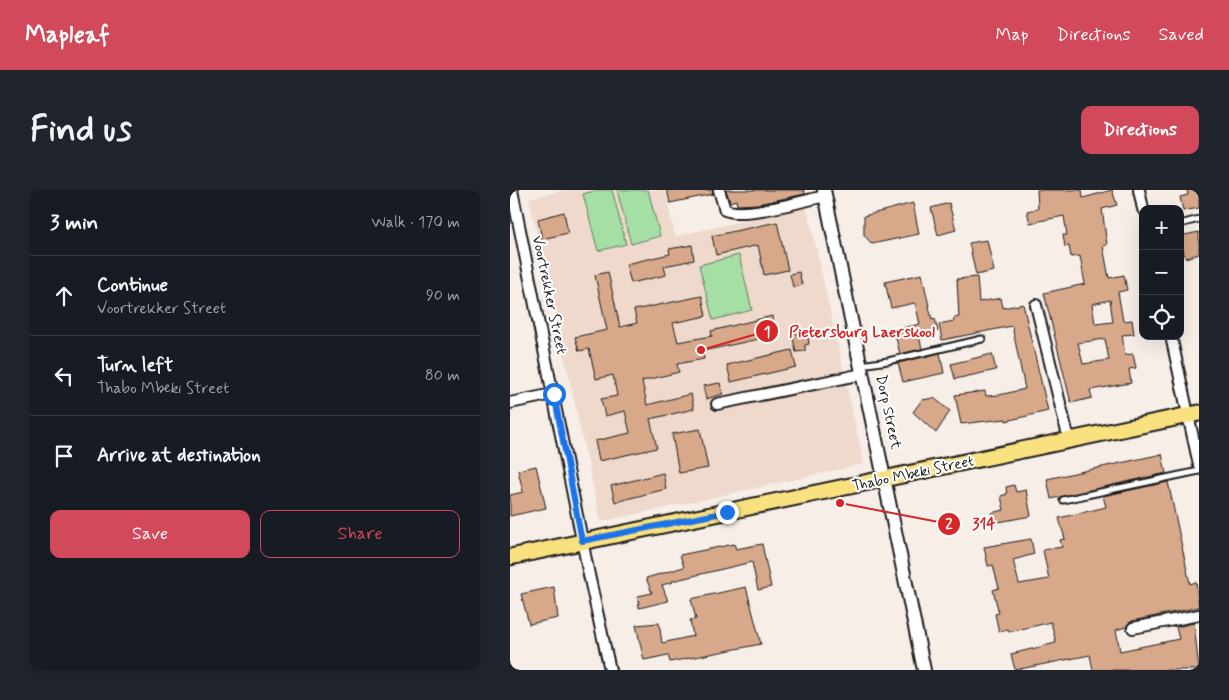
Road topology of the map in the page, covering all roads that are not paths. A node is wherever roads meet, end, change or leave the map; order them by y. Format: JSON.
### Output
{"nodes":[{"id":1,"x":512,"y":190,"type":"edge"},
{"id":2,"x":719,"y":190,"type":"edge"},
{"id":3,"x":1139,"y":190,"type":"edge"},
{"id":4,"x":824,"y":193,"type":"edge"},
{"id":5,"x":1142,"y":205,"type":"edge"},
{"id":6,"x":1199,"y":219,"type":"edge"},
{"id":7,"x":1184,"y":223,"type":"edge"},
{"id":8,"x":1036,"y":305,"type":"dead end"},
{"id":9,"x":982,"y":339,"type":"dead end"},
{"id":10,"x":1172,"y":340,"type":"edge"},
{"id":11,"x":862,"y":369,"type":"junction"},
{"id":12,"x":554,"y":394,"type":"junction"},
{"id":13,"x":510,"y":403,"type":"edge"},
{"id":14,"x":717,"y":404,"type":"dead end"},
{"id":15,"x":1194,"y":414,"type":"edge"},
{"id":16,"x":1069,"y":440,"type":"junction"},
{"id":17,"x":1199,"y":464,"type":"edge"},
{"id":18,"x":1199,"y":471,"type":"edge"},
{"id":19,"x":886,"y":480,"type":"junction"},
{"id":20,"x":1063,"y":500,"type":"dead end"},
{"id":21,"x":582,"y":541,"type":"junction"},
{"id":22,"x":510,"y":557,"type":"edge"},
{"id":23,"x":1199,"y":615,"type":"edge"},
{"id":24,"x":1133,"y":628,"type":"dead end"},
{"id":25,"x":610,"y":670,"type":"edge"},
{"id":26,"x":924,"y":670,"type":"edge"}],
"edges":[{"from":1,"to":12,"type":"street","name":"Voortrekker Street"},
{"from":2,"to":4,"type":"street"},
{"from":3,"to":5,"type":"street"},
{"from":4,"to":11,"type":"street","name":"Dorp Street"},
{"from":6,"to":7,"type":"lane"},
{"from":8,"to":16,"type":"street"},
{"from":9,"to":11,"type":"lane"},
{"from":10,"to":15,"type":"street"},
{"from":11,"to":14,"type":"street"},
{"from":11,"to":19,"type":"street","name":"Dorp Street"},
{"from":12,"to":13,"type":"street"},
{"from":12,"to":21,"type":"street","name":"Voortrekker Street"},
{"from":15,"to":16,"type":"main road","name":"Thabo Mbeki Street"},
{"from":15,"to":17,"type":"street"},
{"from":16,"to":19,"type":"main road","name":"Thabo Mbeki Street"},
{"from":18,"to":20,"type":"lane"},
{"from":19,"to":21,"type":"main road","name":"Thabo Mbeki Street"},
{"from":19,"to":26,"type":"street","name":"Dorp Street"},
{"from":21,"to":22,"type":"main road","name":"Thabo Mbeki Street"},
{"from":21,"to":25,"type":"street","name":"Voortrekker Street"},
{"from":23,"to":24,"type":"street"}]}
